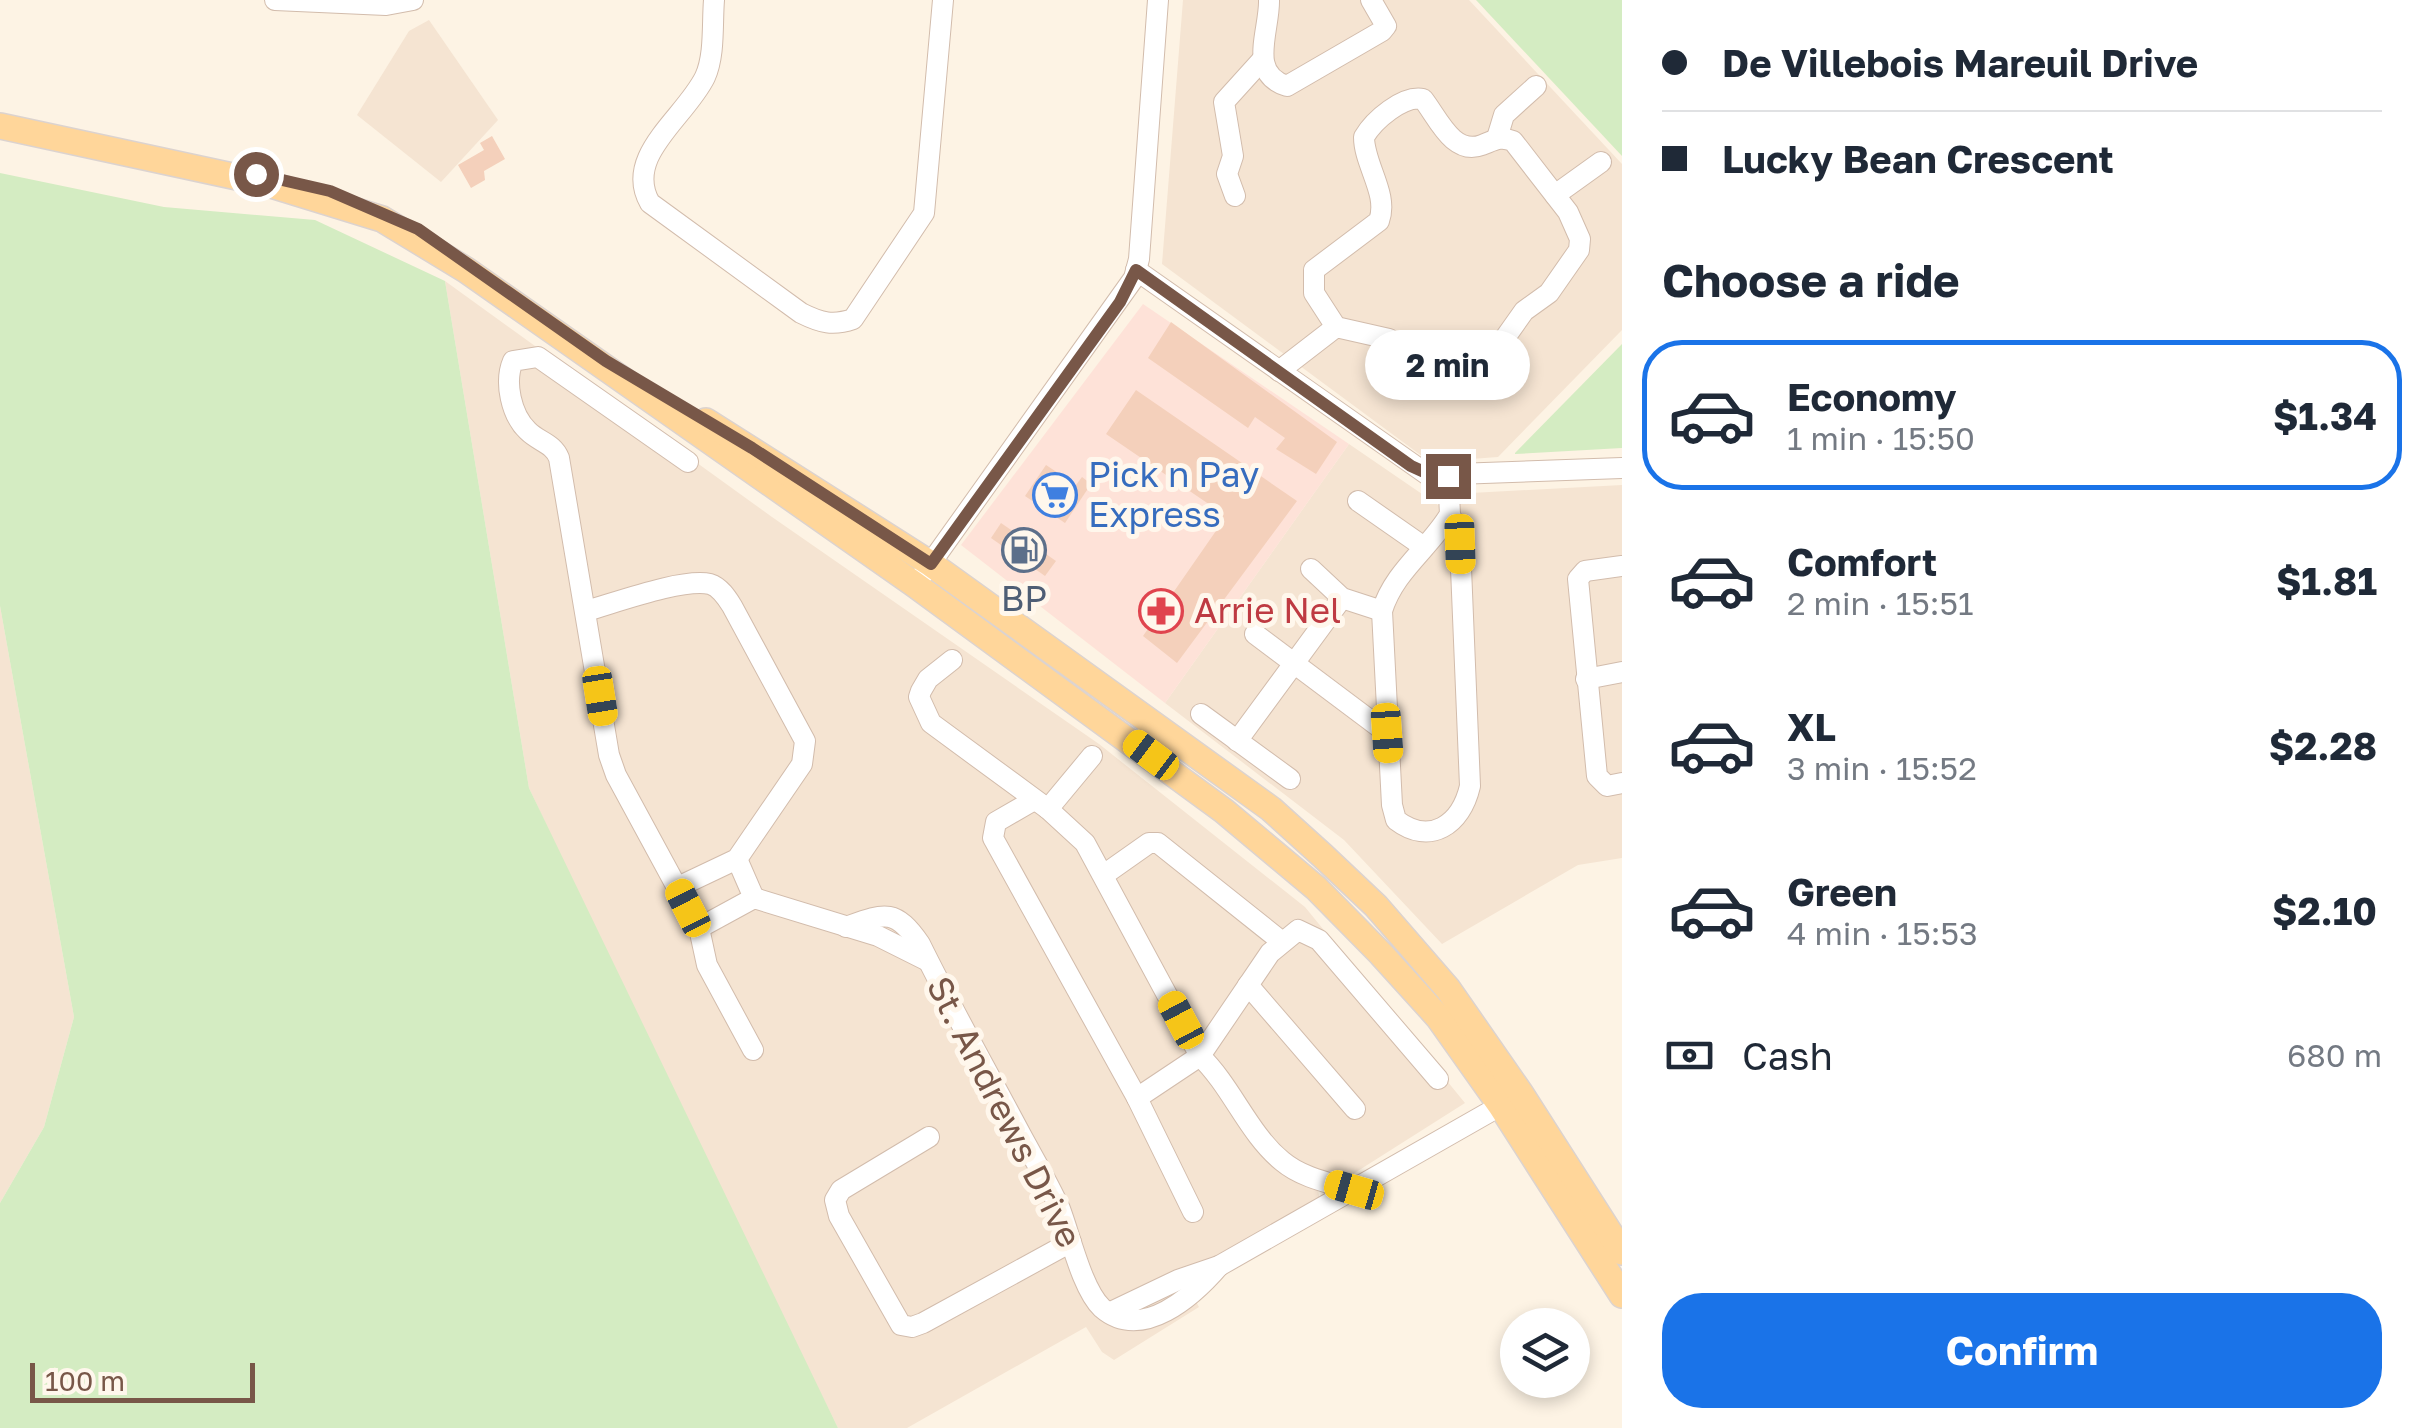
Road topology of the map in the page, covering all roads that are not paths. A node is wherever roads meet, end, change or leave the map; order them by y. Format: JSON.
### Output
{"nodes":[{"id":1,"x":275,"y":0,"type":"edge"},
{"id":2,"x":412,"y":0,"type":"edge"},
{"id":3,"x":714,"y":0,"type":"edge"},
{"id":4,"x":943,"y":0,"type":"edge"},
{"id":5,"x":1158,"y":0,"type":"edge"},
{"id":6,"x":1268,"y":0,"type":"edge"},
{"id":7,"x":1371,"y":0,"type":"edge"},
{"id":8,"x":1262,"y":60,"type":"junction"},
{"id":9,"x":1536,"y":86,"type":"dead end"},
{"id":10,"x":0,"y":118,"type":"edge"},
{"id":11,"x":0,"y":126,"type":"edge"},
{"id":12,"x":1497,"y":138,"type":"junction"},
{"id":13,"x":1601,"y":162,"type":"dead end"},
{"id":14,"x":1555,"y":195,"type":"junction"},
{"id":15,"x":1235,"y":196,"type":"dead end"},
{"id":16,"x":1136,"y":270,"type":"junction"},
{"id":17,"x":1336,"y":327,"type":"junction"},
{"id":18,"x":1279,"y":371,"type":"junction"},
{"id":19,"x":688,"y":462,"type":"dead end"},
{"id":20,"x":1622,"y":468,"type":"edge"},
{"id":21,"x":1448,"y":476,"type":"junction"},
{"id":22,"x":1358,"y":501,"type":"dead end"},
{"id":23,"x":1450,"y":514,"type":"junction"},
{"id":24,"x":1424,"y":548,"type":"junction"},
{"id":25,"x":1622,"y":566,"type":"edge"},
{"id":26,"x":1310,"y":569,"type":"dead end"},
{"id":27,"x":922,"y":574,"type":"junction"},
{"id":28,"x":1342,"y":598,"type":"junction"},
{"id":29,"x":586,"y":611,"type":"junction"},
{"id":30,"x":1382,"y":611,"type":"junction"},
{"id":31,"x":1255,"y":634,"type":"dead end"},
{"id":32,"x":952,"y":660,"type":"dead end"},
{"id":33,"x":1294,"y":665,"type":"junction"},
{"id":34,"x":1622,"y":672,"type":"edge"},
{"id":35,"x":1586,"y":679,"type":"junction"},
{"id":36,"x":1201,"y":714,"type":"dead end"},
{"id":37,"x":1387,"y":733,"type":"junction"},
{"id":38,"x":1237,"y":741,"type":"junction"},
{"id":39,"x":1092,"y":756,"type":"dead end"},
{"id":40,"x":1290,"y":780,"type":"dead end"},
{"id":41,"x":1622,"y":783,"type":"edge"},
{"id":42,"x":1041,"y":805,"type":"junction"},
{"id":43,"x":737,"y":859,"type":"junction"},
{"id":44,"x":1104,"y":874,"type":"junction"},
{"id":45,"x":678,"y":887,"type":"junction"},
{"id":46,"x":754,"y":898,"type":"junction"},
{"id":47,"x":699,"y":928,"type":"junction"},
{"id":48,"x":1281,"y":942,"type":"junction"},
{"id":49,"x":1248,"y":985,"type":"junction"},
{"id":50,"x":753,"y":1050,"type":"dead end"},
{"id":51,"x":1200,"y":1056,"type":"junction"},
{"id":52,"x":1438,"y":1080,"type":"dead end"},
{"id":53,"x":1136,"y":1098,"type":"junction"},
{"id":54,"x":1511,"y":1100,"type":"junction"},
{"id":55,"x":1355,"y":1109,"type":"dead end"},
{"id":56,"x":929,"y":1137,"type":"dead end"},
{"id":57,"x":1346,"y":1195,"type":"junction"},
{"id":58,"x":1193,"y":1212,"type":"dead end"},
{"id":59,"x":1072,"y":1242,"type":"junction"},
{"id":60,"x":1622,"y":1252,"type":"edge"},
{"id":61,"x":1622,"y":1295,"type":"edge"}],
"edges":[{"from":1,"to":2,"type":"street"},
{"from":3,"to":4,"type":"street"},
{"from":5,"to":16,"type":"street"},
{"from":6,"to":8,"type":"street"},
{"from":7,"to":8,"type":"street"},
{"from":8,"to":15,"type":"street"},
{"from":9,"to":12,"type":"street"},
{"from":10,"to":27,"type":"main road"},
{"from":11,"to":27,"type":"main road"},
{"from":12,"to":14,"type":"street"},
{"from":12,"to":17,"type":"street"},
{"from":13,"to":14,"type":"street"},
{"from":14,"to":17,"type":"street"},
{"from":16,"to":18,"type":"street"},
{"from":16,"to":27,"type":"street"},
{"from":17,"to":18,"type":"street"},
{"from":18,"to":21,"type":"street"},
{"from":19,"to":29,"type":"street"},
{"from":20,"to":21,"type":"street"},
{"from":21,"to":23,"type":"street"},
{"from":22,"to":24,"type":"street"},
{"from":23,"to":24,"type":"street"},
{"from":23,"to":37,"type":"street"},
{"from":24,"to":30,"type":"street"},
{"from":25,"to":35,"type":"street"},
{"from":26,"to":28,"type":"street"},
{"from":27,"to":54,"type":"main road"},
{"from":28,"to":30,"type":"street"},
{"from":28,"to":33,"type":"street"},
{"from":29,"to":43,"type":"street"},
{"from":29,"to":45,"type":"street"},
{"from":30,"to":37,"type":"street"},
{"from":31,"to":33,"type":"street"},
{"from":32,"to":42,"type":"street"},
{"from":33,"to":37,"type":"street"},
{"from":33,"to":38,"type":"street"},
{"from":34,"to":35,"type":"street"},
{"from":35,"to":41,"type":"street"},
{"from":36,"to":38,"type":"street"},
{"from":38,"to":40,"type":"street"},
{"from":39,"to":42,"type":"street"},
{"from":42,"to":44,"type":"street"},
{"from":42,"to":53,"type":"street"},
{"from":43,"to":45,"type":"street"},
{"from":43,"to":46,"type":"street"},
{"from":44,"to":48,"type":"street"},
{"from":44,"to":51,"type":"street"},
{"from":45,"to":47,"type":"street"},
{"from":46,"to":47,"type":"street"},
{"from":46,"to":59,"type":"street","name":"St. Andrews Drive"},
{"from":47,"to":50,"type":"street"},
{"from":48,"to":49,"type":"street"},
{"from":48,"to":52,"type":"street"},
{"from":49,"to":51,"type":"street"},
{"from":49,"to":55,"type":"street"},
{"from":51,"to":53,"type":"street"},
{"from":51,"to":57,"type":"street"},
{"from":53,"to":58,"type":"street"},
{"from":54,"to":57,"type":"street"},
{"from":54,"to":60,"type":"main road"},
{"from":54,"to":61,"type":"main road"},
{"from":56,"to":59,"type":"street"},
{"from":57,"to":59,"type":"street","name":"St. Andrews Drive"}]}
